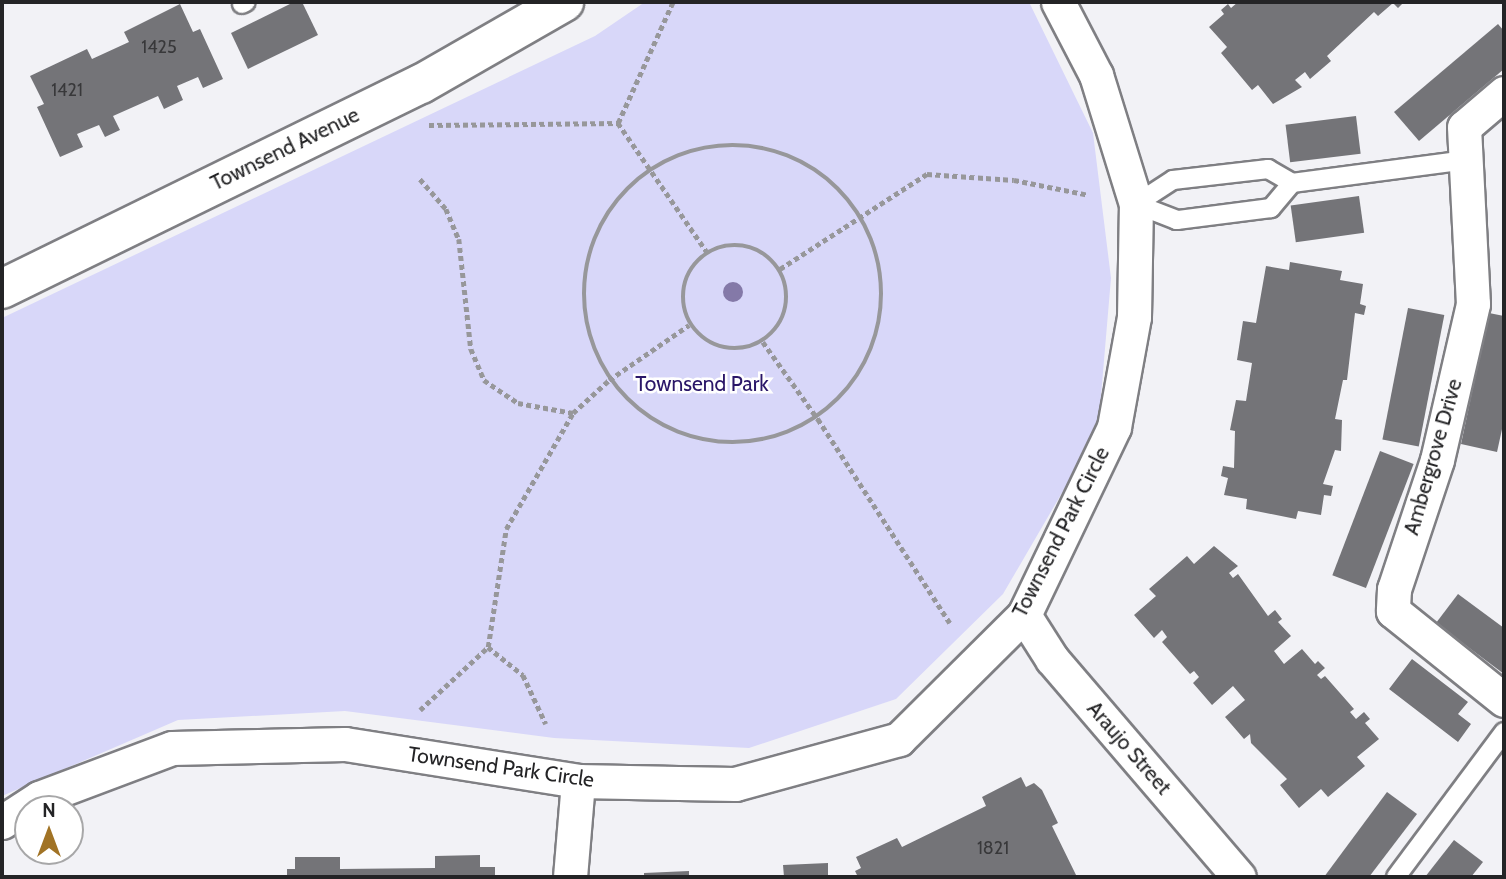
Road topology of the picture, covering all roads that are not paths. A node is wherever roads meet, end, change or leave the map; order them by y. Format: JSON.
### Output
{"nodes":[{"id":1,"x":564,"y":2,"type":"edge"},
{"id":2,"x":1058,"y":2,"type":"edge"},
{"id":3,"x":1504,"y":93,"type":"edge"},
{"id":4,"x":1466,"y":160,"type":"junction"},
{"id":5,"x":1292,"y":183,"type":"junction"},
{"id":6,"x":1136,"y":204,"type":"junction"},
{"id":7,"x":2,"y":289,"type":"edge"},
{"id":8,"x":1024,"y":615,"type":"junction"},
{"id":9,"x":1504,"y":700,"type":"edge"},
{"id":10,"x":1504,"y":732,"type":"edge"},
{"id":11,"x":578,"y":781,"type":"junction"},
{"id":12,"x":2,"y":822,"type":"edge"},
{"id":13,"x":570,"y":877,"type":"edge"},
{"id":14,"x":1239,"y":877,"type":"edge"},
{"id":15,"x":1396,"y":877,"type":"edge"}],
"edges":[{"from":1,"to":7,"type":"street","name":"Townsend Avenue"},
{"from":2,"to":6,"type":"street","name":"Townsend Park Circle"},
{"from":3,"to":4,"type":"street","name":"Ambergrove Drive"},
{"from":4,"to":5,"type":"lane"},
{"from":4,"to":9,"type":"street","name":"Ambergrove Drive"},
{"from":5,"to":6,"type":"lane"},
{"from":5,"to":6,"type":"lane"},
{"from":6,"to":8,"type":"street","name":"Townsend Park Circle"},
{"from":8,"to":11,"type":"street","name":"Townsend Park Circle"},
{"from":8,"to":14,"type":"street","name":"Araujo Street"},
{"from":10,"to":15,"type":"lane"},
{"from":11,"to":12,"type":"street","name":"Townsend Park Circle"},
{"from":11,"to":13,"type":"street"}]}
